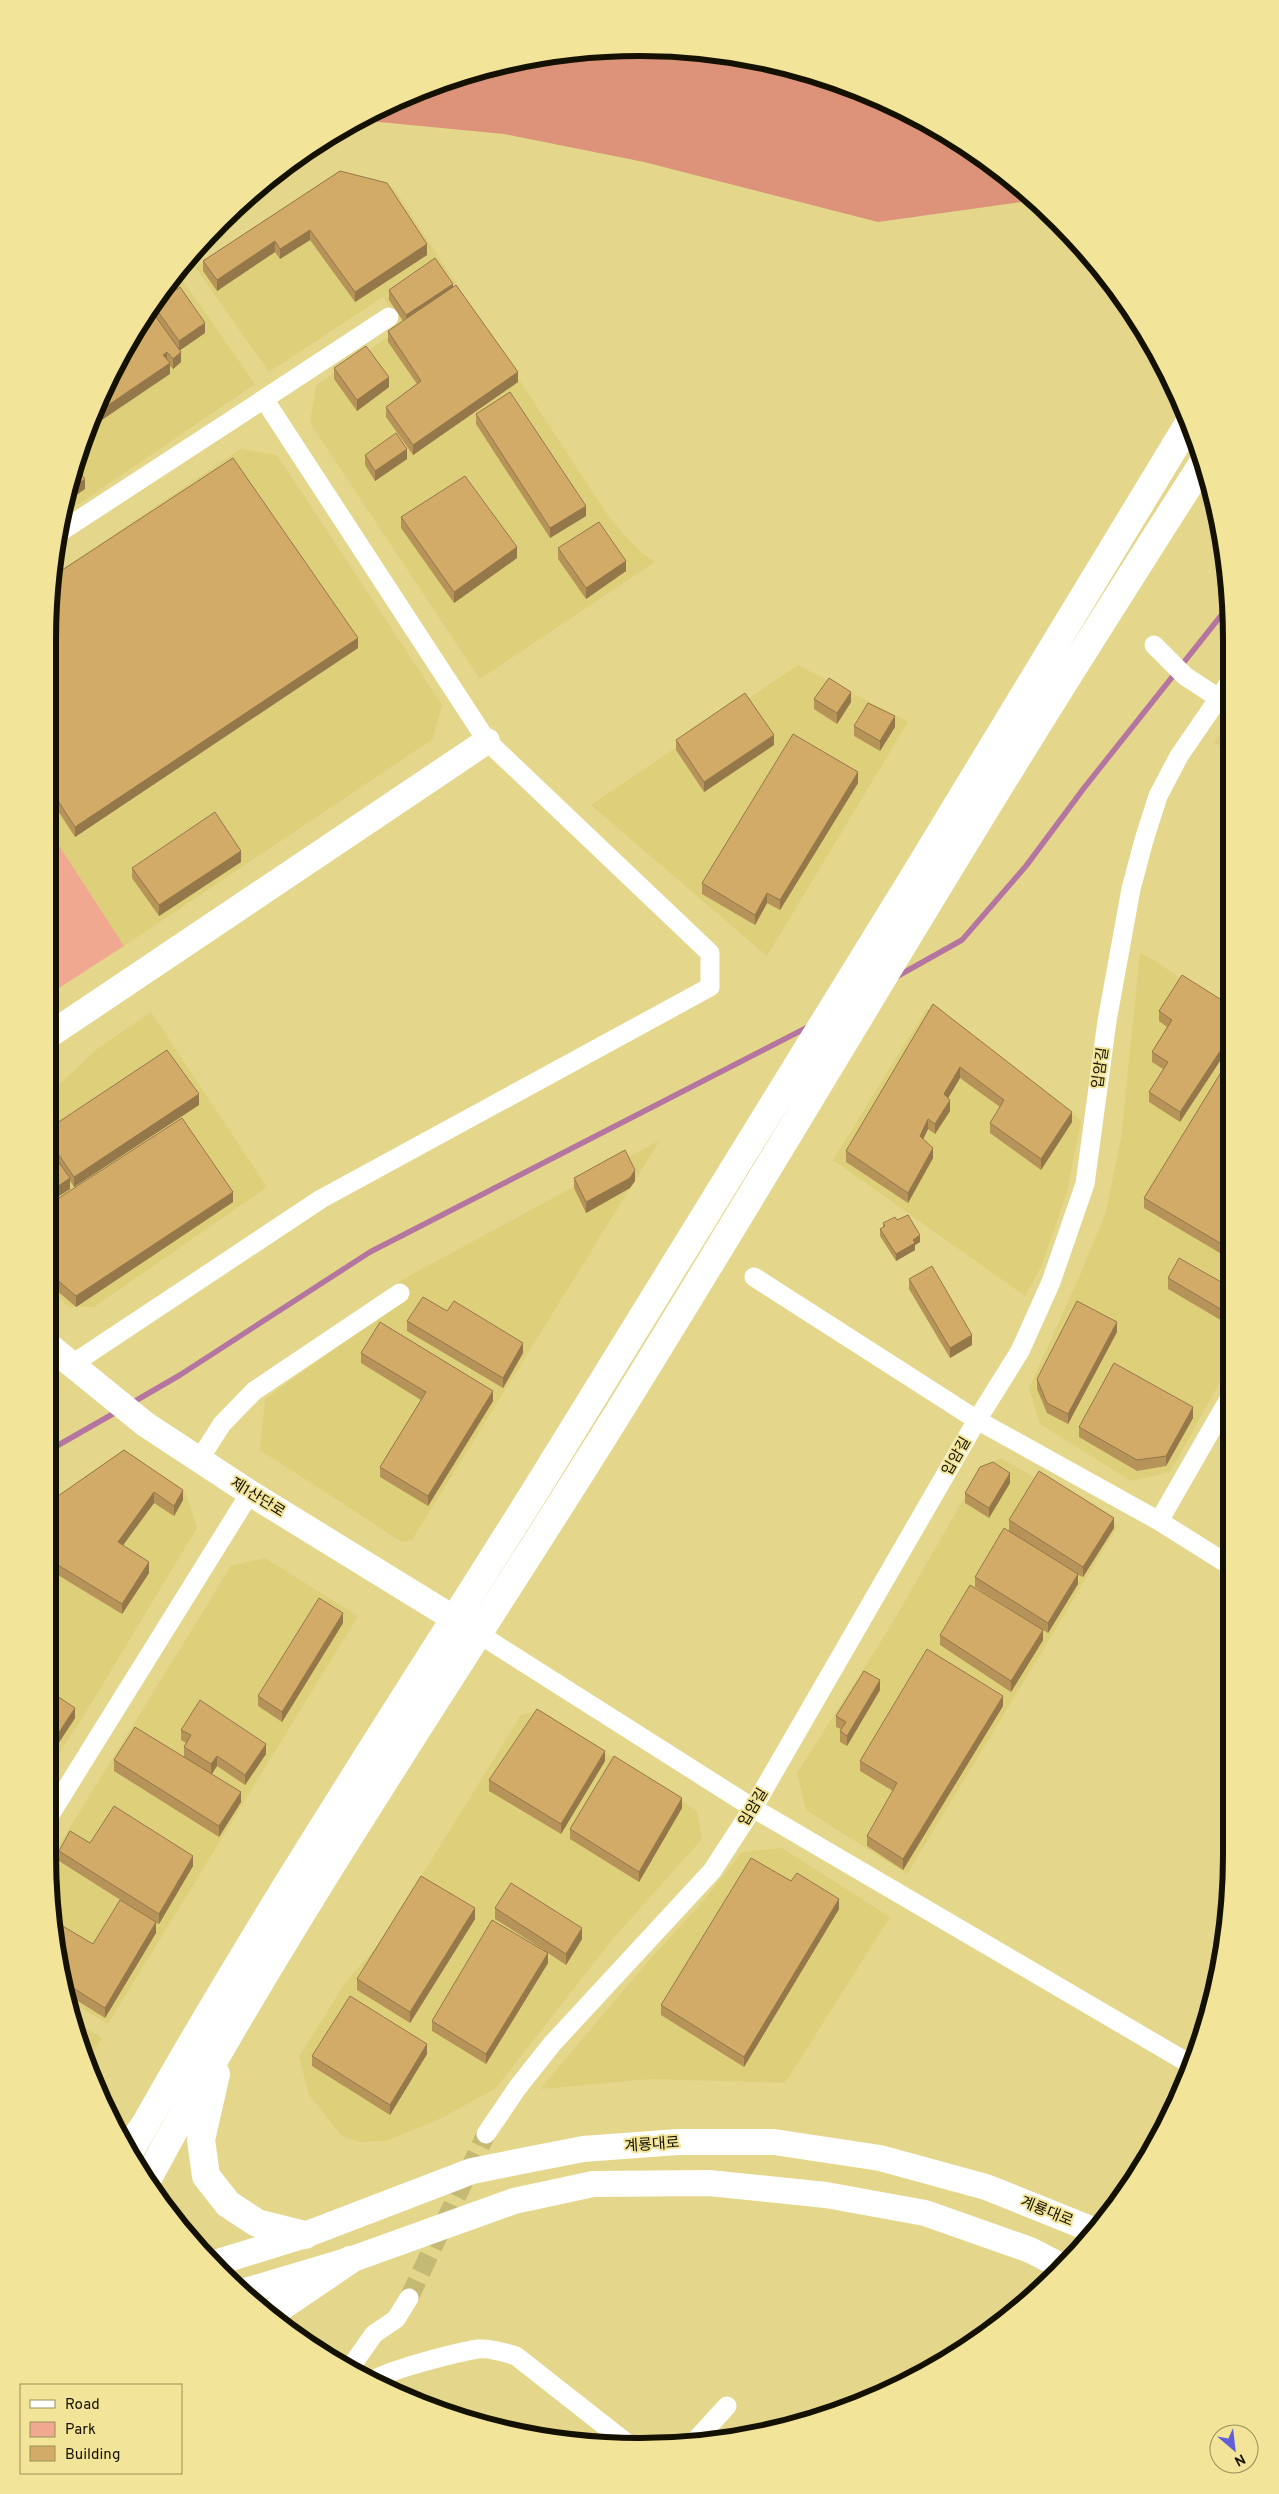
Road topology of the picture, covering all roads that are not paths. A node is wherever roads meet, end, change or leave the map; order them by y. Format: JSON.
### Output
{"nodes":[{"id":1,"x":388,"y":317,"type":"dead end"},
{"id":2,"x":264,"y":399,"type":"junction"},
{"id":3,"x":1184,"y":431,"type":"edge"},
{"id":4,"x":1198,"y":471,"type":"edge"},
{"id":5,"x":67,"y":528,"type":"edge"},
{"id":6,"x":1154,"y":645,"type":"dead end"},
{"id":7,"x":1222,"y":692,"type":"edge"},
{"id":8,"x":487,"y":741,"type":"junction"},
{"id":9,"x":56,"y":1031,"type":"edge"},
{"id":10,"x":754,"y":1277,"type":"dead end"},
{"id":11,"x":400,"y":1293,"type":"dead end"},
{"id":12,"x":56,"y":1352,"type":"edge"},
{"id":13,"x":71,"y":1365,"type":"junction"},
{"id":14,"x":1223,"y":1409,"type":"edge"},
{"id":15,"x":977,"y":1420,"type":"junction"},
{"id":16,"x":199,"y":1460,"type":"junction"},
{"id":17,"x":250,"y":1493,"type":"junction"},
{"id":18,"x":1159,"y":1521,"type":"junction"},
{"id":19,"x":1223,"y":1561,"type":"edge"},
{"id":20,"x":454,"y":1619,"type":"junction"},
{"id":21,"x":479,"y":1634,"type":"junction"},
{"id":22,"x":56,"y":1805,"type":"edge"},
{"id":23,"x":753,"y":1808,"type":"junction"},
{"id":24,"x":224,"y":2042,"type":"junction"},
{"id":25,"x":1185,"y":2061,"type":"edge"},
{"id":26,"x":144,"y":2124,"type":"junction"},
{"id":27,"x":486,"y":2134,"type":"tunnel mouth"},
{"id":28,"x":132,"y":2142,"type":"edge"},
{"id":29,"x":133,"y":2145,"type":"edge"},
{"id":30,"x":151,"y":2173,"type":"edge"},
{"id":31,"x":1087,"y":2228,"type":"edge"},
{"id":32,"x":305,"y":2235,"type":"junction"},
{"id":33,"x":350,"y":2260,"type":"junction"},
{"id":34,"x":221,"y":2261,"type":"edge"},
{"id":35,"x":1056,"y":2263,"type":"edge"},
{"id":36,"x":251,"y":2289,"type":"edge"},
{"id":37,"x":409,"y":2298,"type":"tunnel mouth"},
{"id":38,"x":276,"y":2310,"type":"edge"},
{"id":39,"x":354,"y":2363,"type":"edge"},
{"id":40,"x":381,"y":2377,"type":"edge"},
{"id":41,"x":727,"y":2406,"type":"dead end"},
{"id":42,"x":701,"y":2435,"type":"edge"},
{"id":43,"x":620,"y":2437,"type":"edge"}],
"edges":[{"from":1,"to":2,"type":"street"},
{"from":2,"to":5,"type":"street"},
{"from":2,"to":8,"type":"street"},
{"from":3,"to":20,"type":"main road"},
{"from":4,"to":21,"type":"main road"},
{"from":6,"to":7,"type":"street"},
{"from":7,"to":15,"type":"street","name":"입암길"},
{"from":8,"to":9,"type":"main road"},
{"from":8,"to":13,"type":"street"},
{"from":10,"to":15,"type":"street"},
{"from":11,"to":16,"type":"street"},
{"from":12,"to":13,"type":"main road","name":"제1산단로"},
{"from":13,"to":16,"type":"main road","name":"제1산단로"},
{"from":14,"to":18,"type":"street"},
{"from":15,"to":18,"type":"street"},
{"from":15,"to":23,"type":"street","name":"입암길"},
{"from":16,"to":17,"type":"main road","name":"제1산단로"},
{"from":17,"to":20,"type":"main road","name":"제1산단로"},
{"from":17,"to":22,"type":"street"},
{"from":18,"to":19,"type":"street"},
{"from":20,"to":21,"type":"main road","name":"제1산단로"},
{"from":20,"to":26,"type":"main road"},
{"from":21,"to":23,"type":"street"},
{"from":21,"to":24,"type":"main road"},
{"from":23,"to":25,"type":"street"},
{"from":23,"to":27,"type":"street","name":"입암길"},
{"from":24,"to":30,"type":"main road"},
{"from":24,"to":32,"type":"main road"},
{"from":26,"to":28,"type":"main road"},
{"from":26,"to":29,"type":"main road"},
{"from":31,"to":32,"type":"main road","name":"계룡대로"},
{"from":32,"to":34,"type":"main road","name":"계룡대로"},
{"from":33,"to":35,"type":"main road"},
{"from":33,"to":36,"type":"main road"},
{"from":33,"to":38,"type":"main road"},
{"from":37,"to":39,"type":"street"},
{"from":40,"to":43,"type":"street"},
{"from":41,"to":42,"type":"street"}]}
